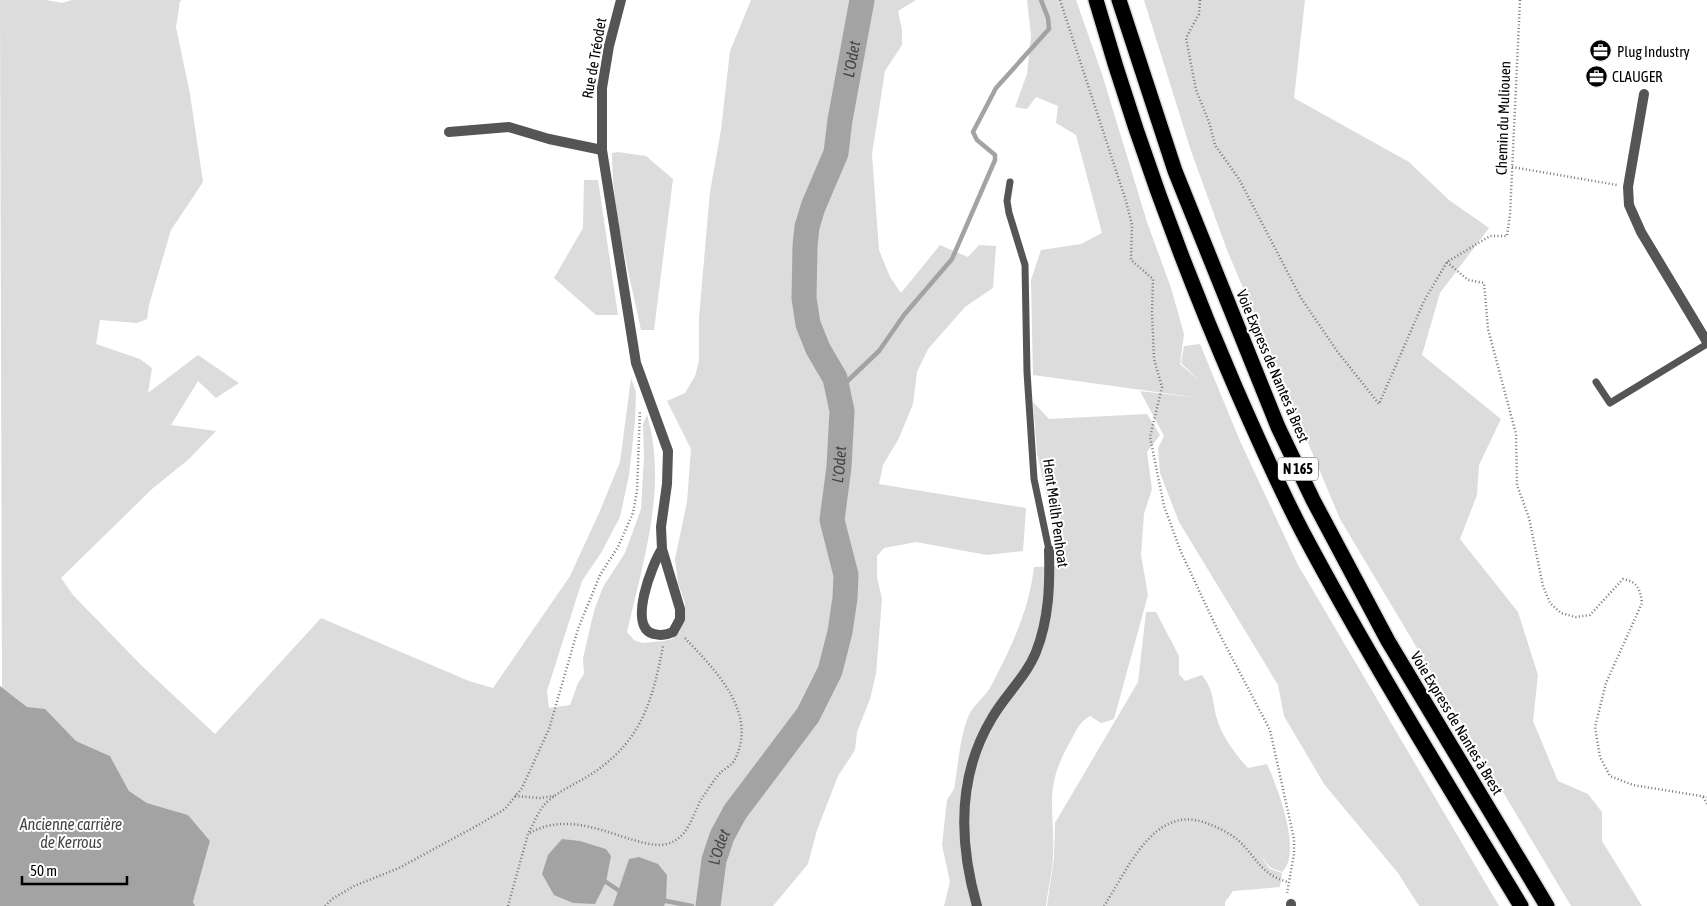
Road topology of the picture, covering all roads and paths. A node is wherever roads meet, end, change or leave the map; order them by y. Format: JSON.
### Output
{"nodes":[{"id":1,"x":621,"y":0,"type":"edge"},
{"id":2,"x":1060,"y":0,"type":"edge"},
{"id":3,"x":1096,"y":0,"type":"edge"},
{"id":4,"x":1119,"y":0,"type":"edge"},
{"id":5,"x":1200,"y":0,"type":"edge"},
{"id":6,"x":1520,"y":0,"type":"edge"},
{"id":7,"x":1644,"y":94,"type":"dead end"},
{"id":8,"x":449,"y":132,"type":"dead end"},
{"id":9,"x":602,"y":150,"type":"junction"},
{"id":10,"x":1512,"y":167,"type":"junction"},
{"id":11,"x":1010,"y":182,"type":"dead end"},
{"id":12,"x":1628,"y":187,"type":"junction"},
{"id":13,"x":1447,"y":262,"type":"junction"},
{"id":14,"x":1707,"y":343,"type":"edge"},
{"id":15,"x":1596,"y":382,"type":"dead end"},
{"id":16,"x":640,"y":408,"type":"dead end"},
{"id":17,"x":662,"y":549,"type":"junction"},
{"id":18,"x":1049,"y":550,"type":"joint"},
{"id":19,"x":676,"y":629,"type":"junction"},
{"id":20,"x":665,"y":635,"type":"junction"},
{"id":21,"x":515,"y":796,"type":"junction"},
{"id":22,"x":556,"y":796,"type":"junction"},
{"id":23,"x":1703,"y":797,"type":"junction"},
{"id":24,"x":1707,"y":797,"type":"edge"},
{"id":25,"x":1707,"y":804,"type":"edge"},
{"id":26,"x":528,"y":834,"type":"junction"},
{"id":27,"x":1288,"y":882,"type":"junction"},
{"id":28,"x":1291,"y":905,"type":"edge"},
{"id":29,"x":325,"y":906,"type":"edge"},
{"id":30,"x":508,"y":906,"type":"edge"},
{"id":31,"x":977,"y":906,"type":"edge"},
{"id":32,"x":1104,"y":906,"type":"edge"},
{"id":33,"x":1521,"y":906,"type":"edge"},
{"id":34,"x":1547,"y":906,"type":"edge"}],
"edges":[{"from":1,"to":9,"type":"street","name":"Rue de Tréodet"},
{"from":2,"to":27,"type":"path"},
{"from":3,"to":33,"type":"highway","number":"N 165"},
{"from":4,"to":34,"type":"highway","name":"Voie Express de Nantes à Brest","number":"N 165"},
{"from":5,"to":13,"type":"path"},
{"from":6,"to":10,"type":"path","name":"Chemin du Muliouen"},
{"from":7,"to":12,"type":"street"},
{"from":8,"to":9,"type":"street"},
{"from":9,"to":17,"type":"street","name":"Rue de Tréodet"},
{"from":10,"to":12,"type":"path"},
{"from":10,"to":13,"type":"path","name":"Chemin du Muliouen"},
{"from":11,"to":18,"type":"lane","name":"Hent Meilh Penhoat"},
{"from":12,"to":14,"type":"street"},
{"from":13,"to":23,"type":"path"},
{"from":14,"to":15,"type":"lane"},
{"from":16,"to":21,"type":"path"},
{"from":17,"to":19,"type":"street"},
{"from":17,"to":20,"type":"street"},
{"from":18,"to":31,"type":"street","name":"Hent Meilh Penhoat"},
{"from":19,"to":20,"type":"street"},
{"from":19,"to":26,"type":"path"},
{"from":20,"to":22,"type":"path"},
{"from":21,"to":22,"type":"path"},
{"from":21,"to":29,"type":"path"},
{"from":22,"to":26,"type":"path"},
{"from":23,"to":24,"type":"path"},
{"from":23,"to":25,"type":"path"},
{"from":26,"to":30,"type":"path"},
{"from":27,"to":28,"type":"path"},
{"from":27,"to":32,"type":"path"}]}
